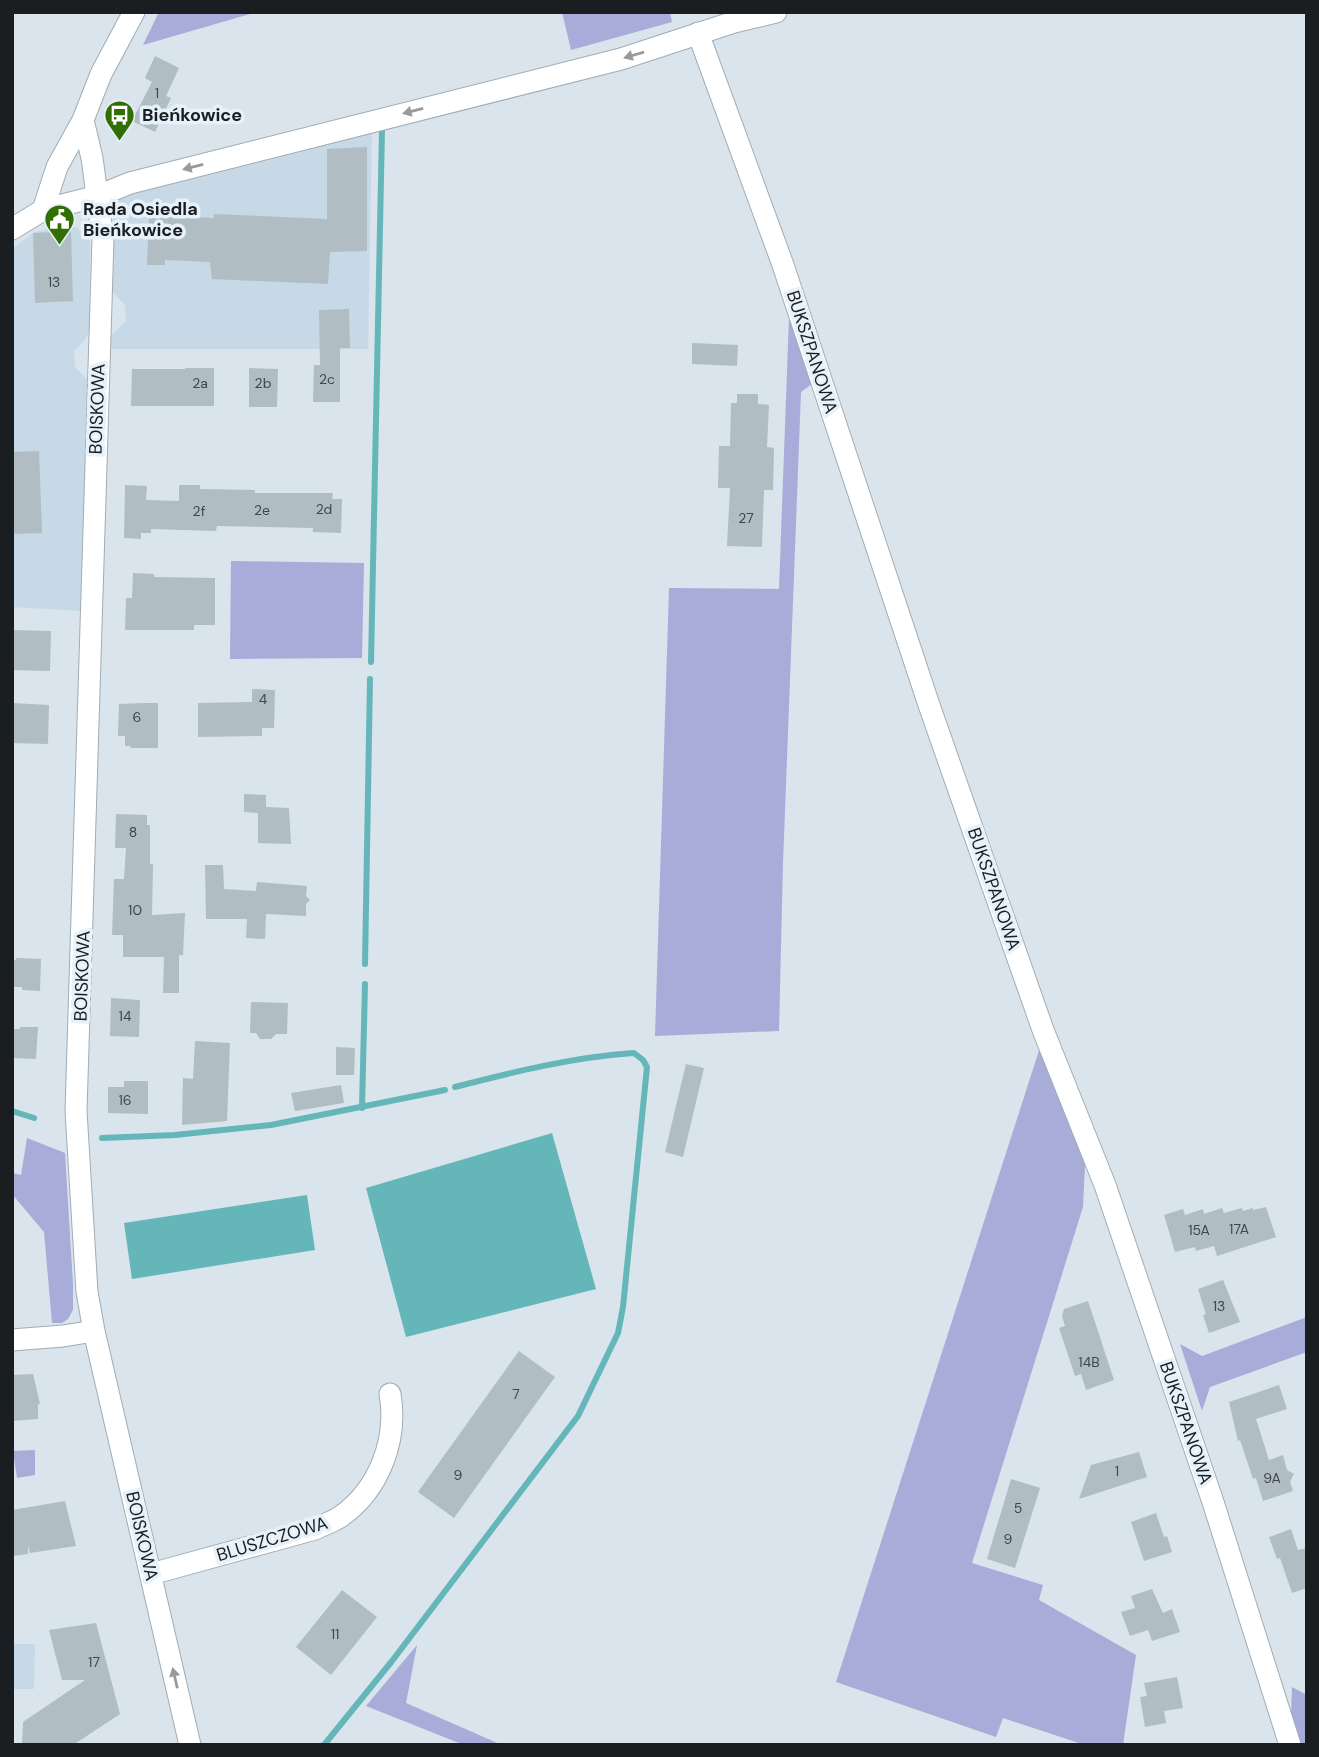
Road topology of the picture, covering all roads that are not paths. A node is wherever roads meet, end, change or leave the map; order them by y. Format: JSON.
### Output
{"nodes":[{"id":1,"x":134,"y":12,"type":"edge"},
{"id":2,"x":776,"y":12,"type":"edge"},
{"id":3,"x":698,"y":33,"type":"junction"},
{"id":4,"x":83,"y":120,"type":"junction"},
{"id":5,"x":98,"y":196,"type":"junction"},
{"id":6,"x":43,"y":210,"type":"junction"},
{"id":7,"x":14,"y":225,"type":"edge"},
{"id":8,"x":94,"y":1331,"type":"junction"},
{"id":9,"x":12,"y":1340,"type":"edge"},
{"id":10,"x":390,"y":1394,"type":"dead end"},
{"id":11,"x":153,"y":1584,"type":"junction"},
{"id":12,"x":190,"y":1745,"type":"edge"},
{"id":13,"x":1290,"y":1745,"type":"edge"}],
"edges":[{"from":1,"to":4,"type":"street"},
{"from":2,"to":3,"type":"street"},
{"from":3,"to":5,"type":"street","one_way":true},
{"from":3,"to":13,"type":"street","name":"BUKSZPANOWA"},
{"from":4,"to":5,"type":"street","name":"BOISKOWA"},
{"from":4,"to":6,"type":"street"},
{"from":5,"to":6,"type":"street"},
{"from":5,"to":8,"type":"street","name":"BOISKOWA"},
{"from":6,"to":7,"type":"street"},
{"from":8,"to":9,"type":"street"},
{"from":8,"to":11,"type":"street","name":"BOISKOWA"},
{"from":10,"to":11,"type":"street","name":"BLUSZCZOWA"},
{"from":12,"to":11,"type":"street","name":"BOISKOWA","one_way":true}]}
